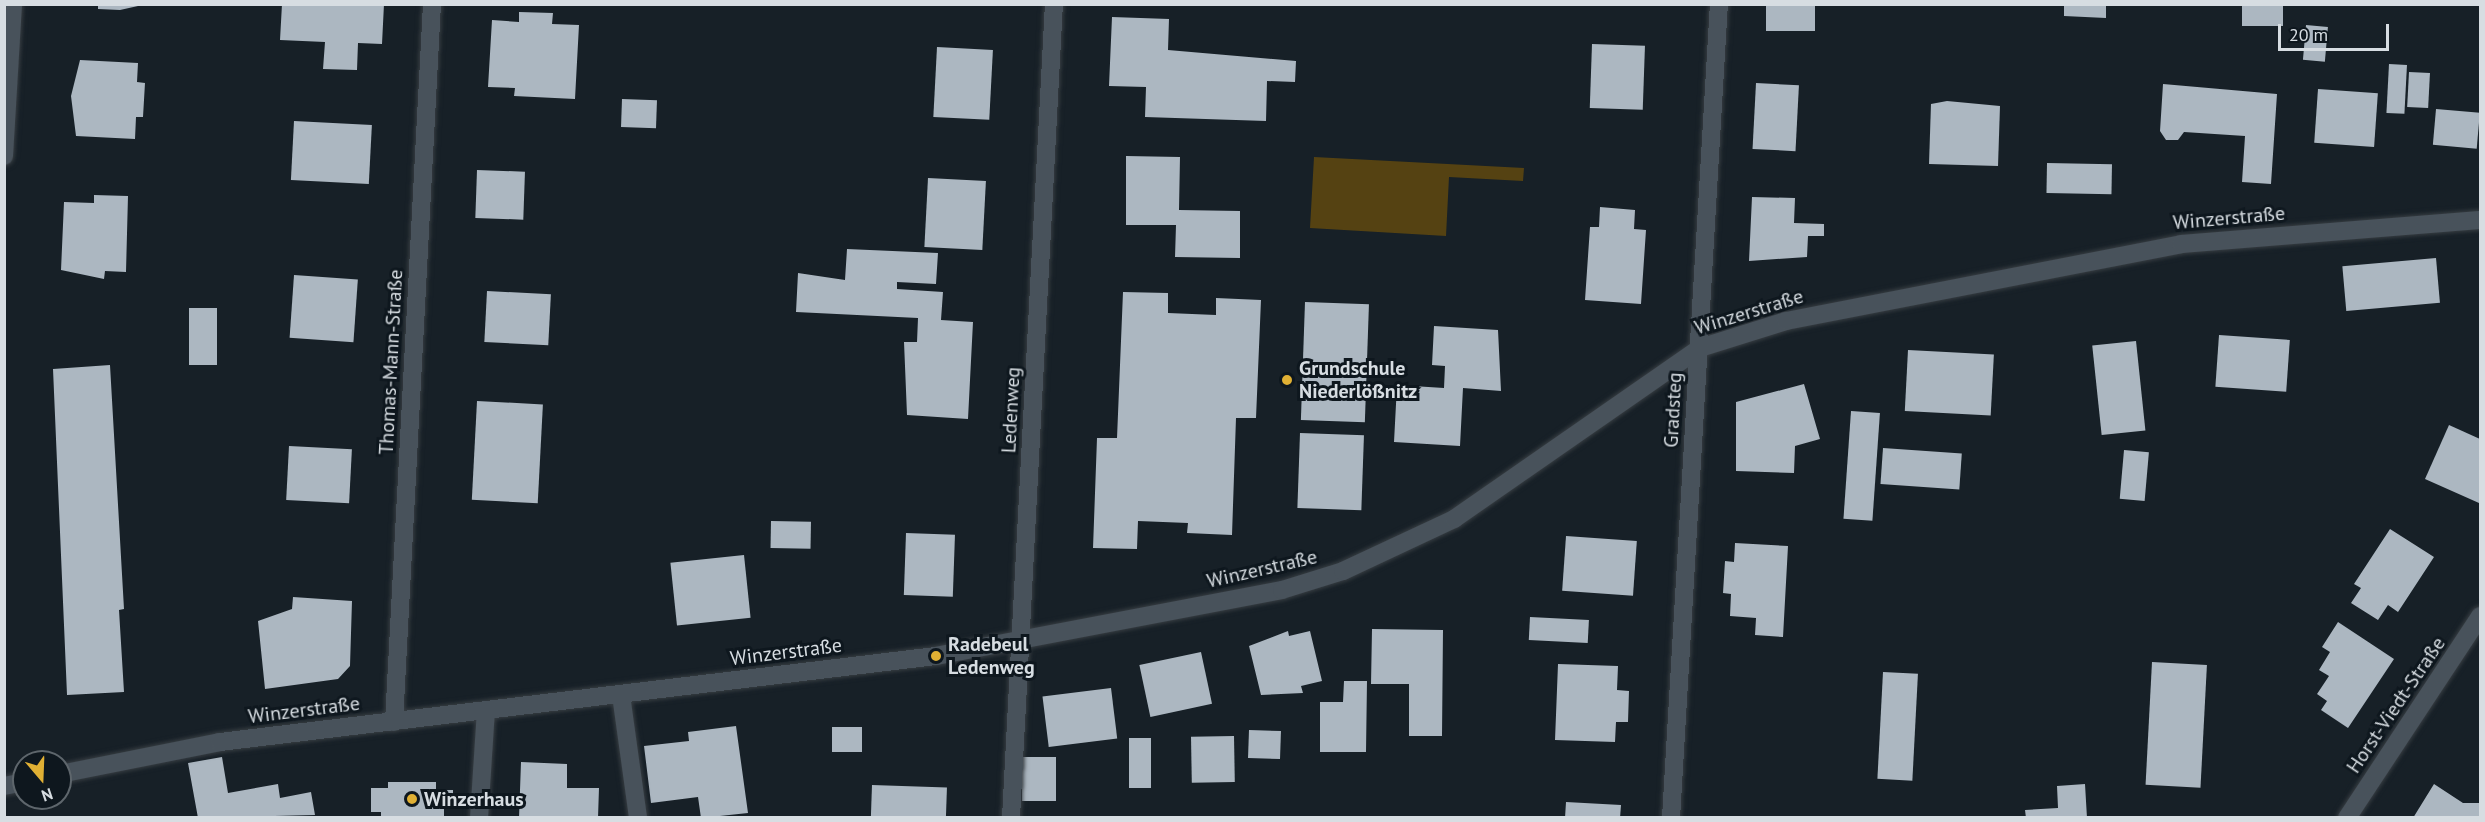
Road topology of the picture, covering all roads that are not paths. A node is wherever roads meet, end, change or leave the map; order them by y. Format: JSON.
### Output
{"nodes":[{"id":1,"x":12,"y":4,"type":"edge"},
{"id":2,"x":432,"y":4,"type":"edge"},
{"id":3,"x":1054,"y":4,"type":"edge"},
{"id":4,"x":1719,"y":4,"type":"edge"},
{"id":5,"x":4,"y":156,"type":"edge"},
{"id":6,"x":2481,"y":220,"type":"edge"},
{"id":7,"x":1700,"y":348,"type":"junction"},
{"id":8,"x":2481,"y":616,"type":"edge"},
{"id":9,"x":1022,"y":640,"type":"junction"},
{"id":10,"x":621,"y":695,"type":"junction"},
{"id":11,"x":486,"y":710,"type":"junction"},
{"id":12,"x":394,"y":722,"type":"junction"},
{"id":13,"x":72,"y":772,"type":"edge"},
{"id":14,"x":479,"y":818,"type":"edge"},
{"id":15,"x":638,"y":818,"type":"edge"},
{"id":16,"x":1011,"y":818,"type":"edge"},
{"id":17,"x":1671,"y":818,"type":"edge"},
{"id":18,"x":2347,"y":818,"type":"edge"}],
"edges":[{"from":1,"to":5,"type":"street"},
{"from":2,"to":12,"type":"street","name":"Thomas-Mann-Straße"},
{"from":3,"to":9,"type":"street","name":"Ledenweg"},
{"from":4,"to":7,"type":"street","name":"Gradsteg"},
{"from":6,"to":7,"type":"street","name":"Winzerstraße"},
{"from":7,"to":9,"type":"street","name":"Winzerstraße"},
{"from":7,"to":17,"type":"street","name":"Gradsteg"},
{"from":8,"to":18,"type":"street","name":"Horst-Viedt-Straße"},
{"from":9,"to":10,"type":"street","name":"Winzerstraße"},
{"from":9,"to":16,"type":"street","name":"Ledenweg"},
{"from":10,"to":11,"type":"street","name":"Winzerstraße"},
{"from":10,"to":15,"type":"street"},
{"from":11,"to":12,"type":"street","name":"Winzerstraße"},
{"from":11,"to":14,"type":"street"},
{"from":12,"to":13,"type":"street","name":"Winzerstraße"}]}
